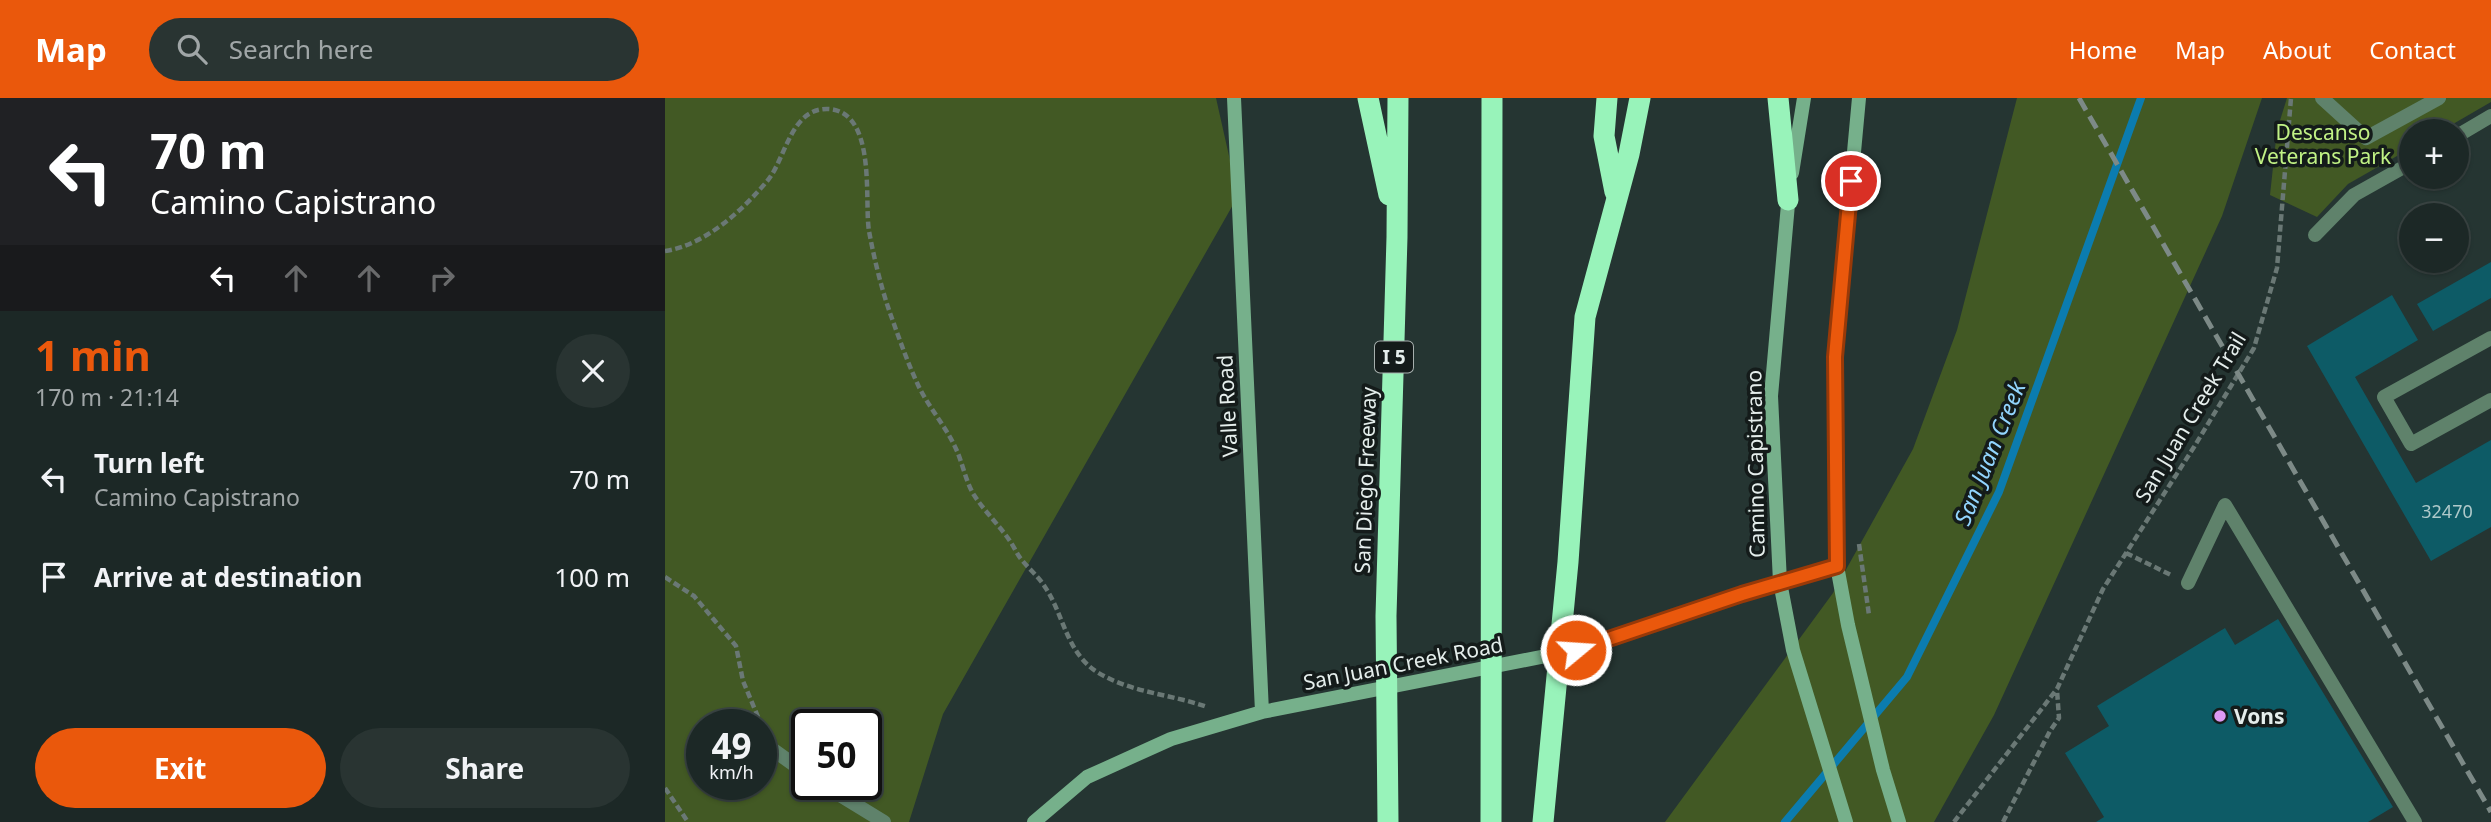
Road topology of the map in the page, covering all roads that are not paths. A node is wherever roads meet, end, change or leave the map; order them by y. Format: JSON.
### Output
{"nodes":[{"id":1,"x":1234,"y":98,"type":"edge"},
{"id":2,"x":1368,"y":98,"type":"edge"},
{"id":3,"x":1398,"y":98,"type":"edge"},
{"id":4,"x":1492,"y":98,"type":"edge"},
{"id":5,"x":1607,"y":98,"type":"edge"},
{"id":6,"x":1640,"y":98,"type":"edge"},
{"id":7,"x":1778,"y":98,"type":"edge"},
{"id":8,"x":1804,"y":98,"type":"edge"},
{"id":9,"x":1859,"y":98,"type":"edge"},
{"id":10,"x":2322,"y":98,"type":"edge"},
{"id":11,"x":2439,"y":98,"type":"edge"},
{"id":12,"x":2491,"y":116,"type":"edge"},
{"id":13,"x":2469,"y":129,"type":"edge"},
{"id":14,"x":2399,"y":170,"type":"edge"},
{"id":15,"x":1616,"y":198,"type":"junction"},
{"id":16,"x":1787,"y":200,"type":"junction"},
{"id":17,"x":2315,"y":235,"type":"dead end"},
{"id":18,"x":1397,"y":237,"type":"junction"},
{"id":19,"x":2491,"y":338,"type":"edge"},
{"id":20,"x":2491,"y":400,"type":"edge"},
{"id":21,"x":1838,"y":574,"type":"junction"},
{"id":22,"x":1780,"y":582,"type":"junction"},
{"id":23,"x":2187,"y":583,"type":"road end"},
{"id":24,"x":1262,"y":712,"type":"junction"},
{"id":25,"x":848,"y":800,"type":"edge"},
{"id":26,"x":884,"y":822,"type":"edge"},
{"id":27,"x":1034,"y":822,"type":"edge"},
{"id":28,"x":1388,"y":822,"type":"edge"},
{"id":29,"x":1491,"y":822,"type":"edge"},
{"id":30,"x":1543,"y":822,"type":"edge"},
{"id":31,"x":1846,"y":822,"type":"edge"},
{"id":32,"x":1899,"y":822,"type":"edge"},
{"id":33,"x":2415,"y":822,"type":"edge"}],
"edges":[{"from":1,"to":24,"type":"main road","name":"Valle Road"},
{"from":2,"to":18,"type":"highway"},
{"from":3,"to":18,"type":"highway","name":"San Diego Freeway","number":"I 5"},
{"from":4,"to":29,"type":"highway"},
{"from":5,"to":15,"type":"highway"},
{"from":6,"to":15,"type":"highway"},
{"from":7,"to":16,"type":"highway"},
{"from":8,"to":16,"type":"main road","name":"Camino Capistrano"},
{"from":9,"to":21,"type":"main road"},
{"from":10,"to":11,"type":"street"},
{"from":12,"to":13,"type":"street"},
{"from":14,"to":17,"type":"street"},
{"from":15,"to":30,"type":"highway"},
{"from":16,"to":22,"type":"main road","name":"Camino Capistrano"},
{"from":18,"to":28,"type":"highway","name":"San Diego Freeway","number":"I 5"},
{"from":19,"to":20,"type":"street"},
{"from":21,"to":22,"type":"main road","name":"San Juan Creek Road"},
{"from":21,"to":32,"type":"main road"},
{"from":22,"to":24,"type":"main road","name":"San Juan Creek Road"},
{"from":22,"to":31,"type":"main road","name":"Camino Capistrano"},
{"from":23,"to":33,"type":"street"},
{"from":24,"to":27,"type":"main road","name":"San Juan Creek Road"},
{"from":25,"to":26,"type":"street"}]}
